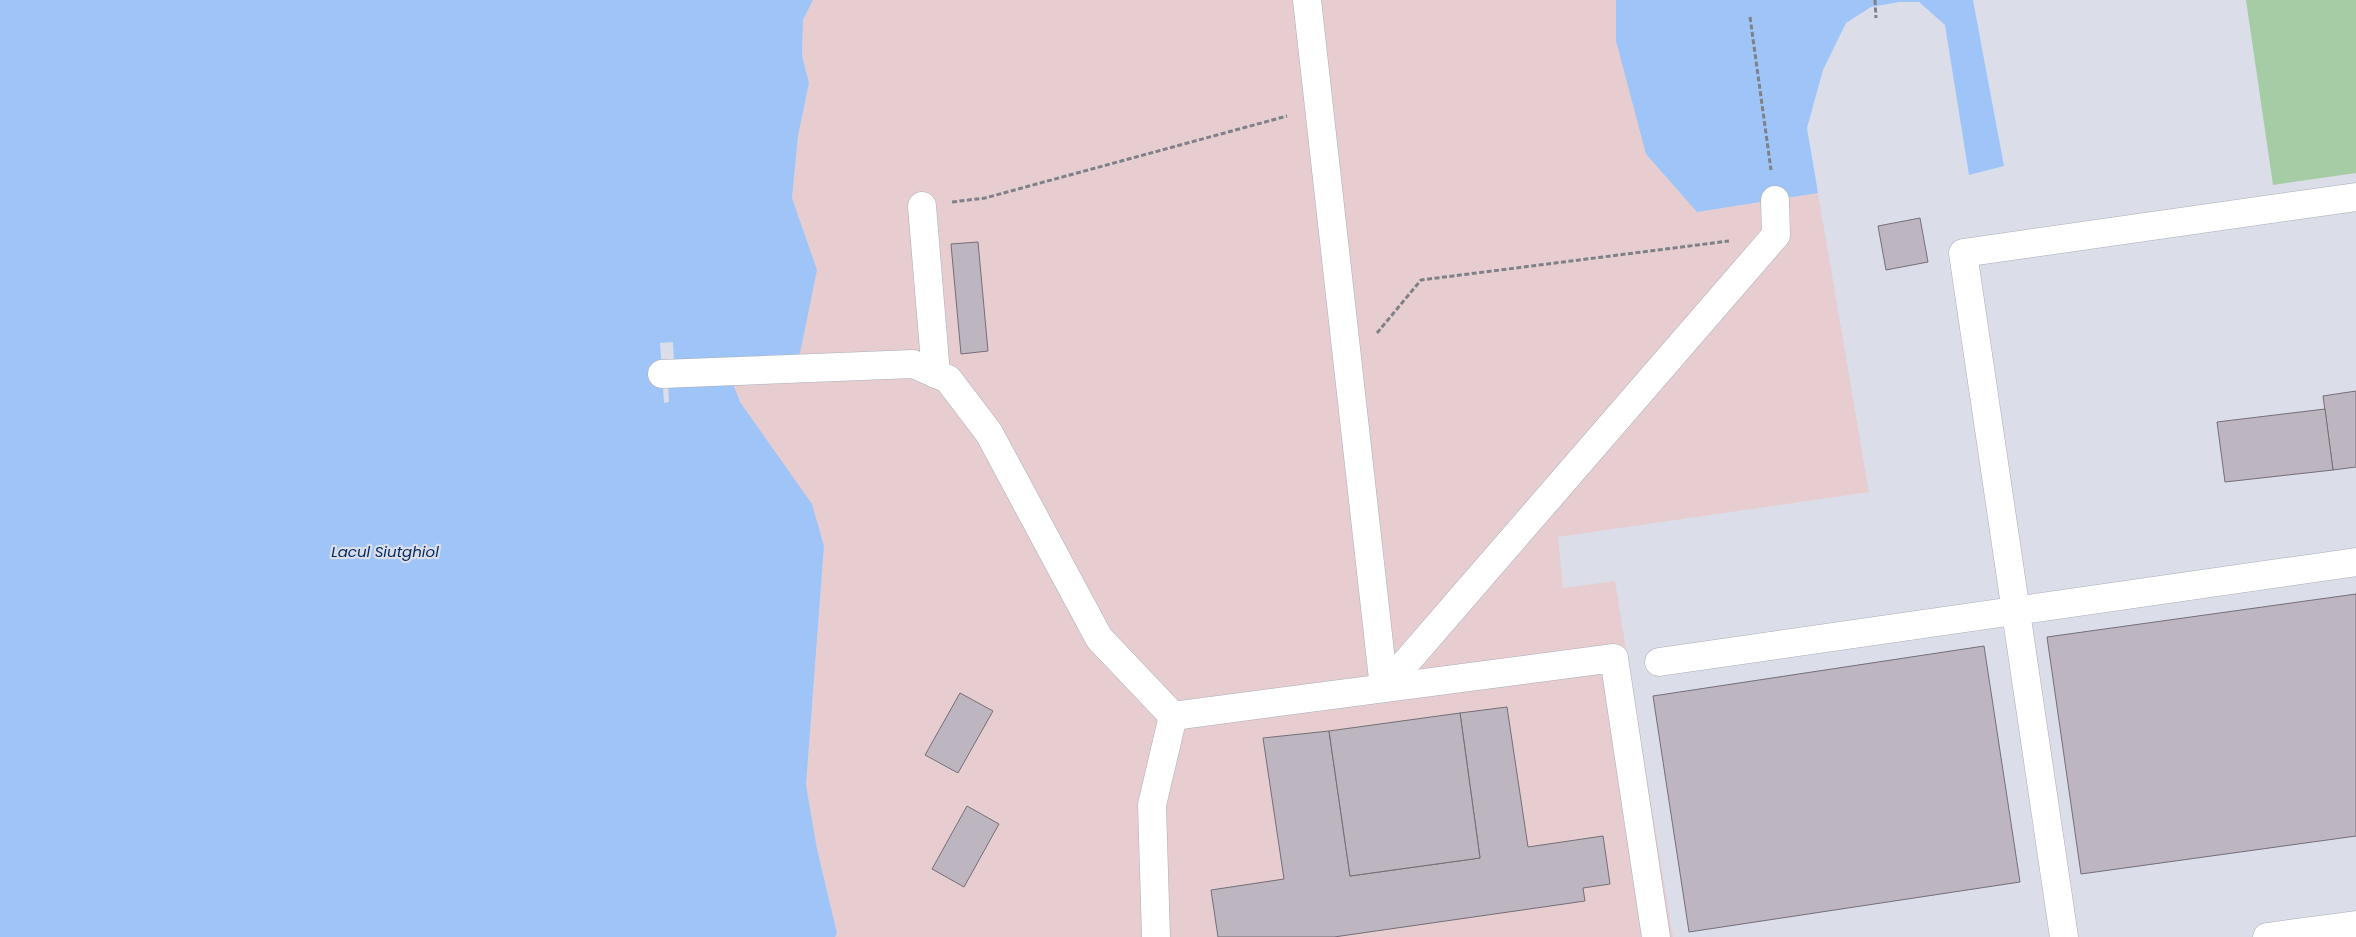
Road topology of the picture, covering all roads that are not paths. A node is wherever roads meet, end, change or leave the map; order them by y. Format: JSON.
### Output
{"nodes":[{"id":1,"x":1307,"y":0,"type":"edge"},
{"id":2,"x":2356,"y":197,"type":"edge"},
{"id":3,"x":1775,"y":200,"type":"road end"},
{"id":4,"x":922,"y":206,"type":"road end"},
{"id":5,"x":662,"y":374,"type":"dead end"},
{"id":6,"x":936,"y":374,"type":"junction"},
{"id":7,"x":2356,"y":562,"type":"edge"},
{"id":8,"x":2016,"y":610,"type":"junction"},
{"id":9,"x":1659,"y":662,"type":"dead end"},
{"id":10,"x":1384,"y":688,"type":"junction"},
{"id":11,"x":1172,"y":716,"type":"junction"},
{"id":12,"x":2356,"y":924,"type":"edge"},
{"id":13,"x":1156,"y":937,"type":"edge"},
{"id":14,"x":1656,"y":937,"type":"edge"},
{"id":15,"x":2064,"y":937,"type":"edge"},
{"id":16,"x":2268,"y":937,"type":"edge"}],
"edges":[{"from":1,"to":10,"type":"street"},
{"from":2,"to":8,"type":"street"},
{"from":3,"to":10,"type":"street"},
{"from":4,"to":6,"type":"street"},
{"from":5,"to":6,"type":"street"},
{"from":6,"to":11,"type":"street"},
{"from":7,"to":8,"type":"street"},
{"from":8,"to":9,"type":"street"},
{"from":8,"to":15,"type":"street"},
{"from":10,"to":11,"type":"street"},
{"from":10,"to":14,"type":"street"},
{"from":11,"to":13,"type":"street"},
{"from":12,"to":16,"type":"street"}]}
